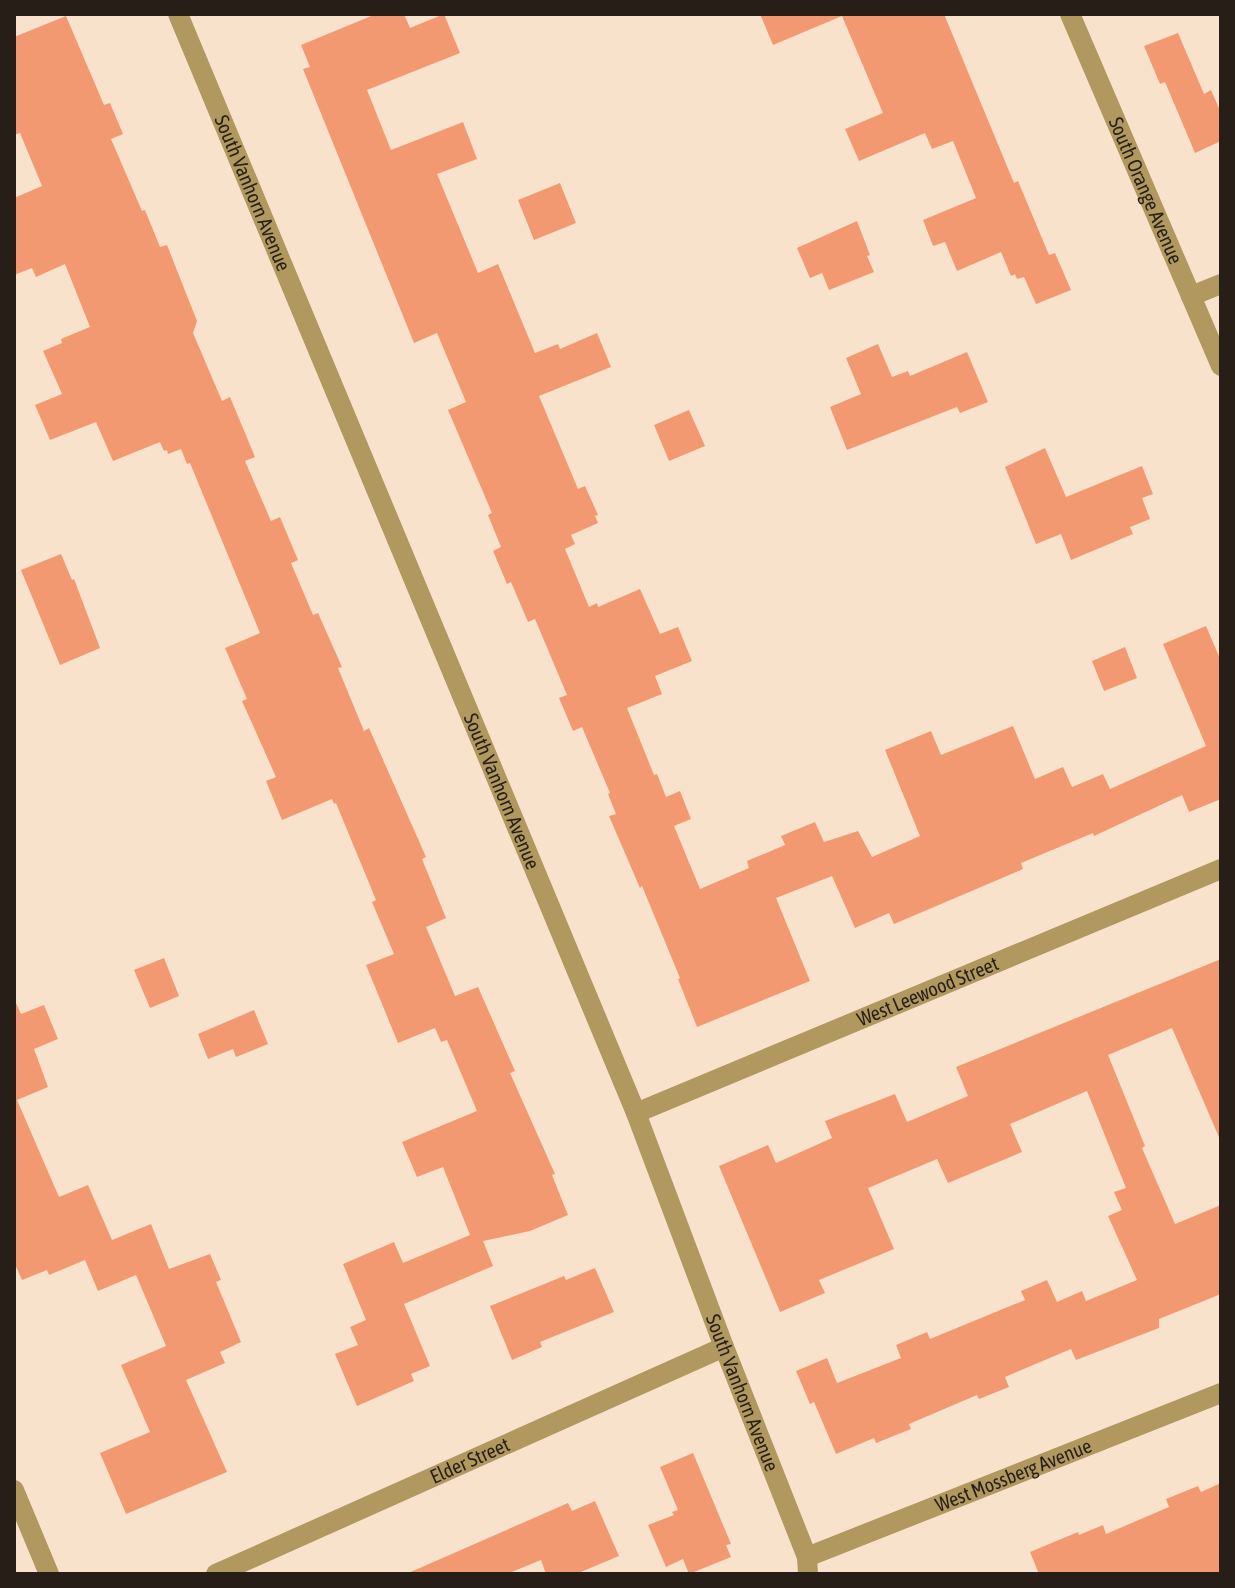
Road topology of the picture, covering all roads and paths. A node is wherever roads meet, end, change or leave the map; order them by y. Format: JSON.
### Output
{"nodes":[{"id":1,"x":178,"y":14,"type":"edge"},
{"id":2,"x":1070,"y":14,"type":"edge"},
{"id":3,"x":1221,"y":284,"type":"edge"},
{"id":4,"x":1191,"y":296,"type":"junction"},
{"id":5,"x":1221,"y":366,"type":"edge"},
{"id":6,"x":1221,"y":869,"type":"edge"},
{"id":7,"x":636,"y":1113,"type":"junction"},
{"id":8,"x":724,"y":1347,"type":"junction"},
{"id":9,"x":1221,"y":1393,"type":"edge"},
{"id":10,"x":14,"y":1490,"type":"edge"},
{"id":11,"x":808,"y":1565,"type":"edge"},
{"id":12,"x":49,"y":1574,"type":"edge"},
{"id":13,"x":216,"y":1574,"type":"edge"}],
"edges":[{"from":1,"to":7,"type":"street","name":"South Vanhorn Avenue"},
{"from":2,"to":4,"type":"street","name":"South Orange Avenue"},
{"from":3,"to":4,"type":"street"},
{"from":4,"to":5,"type":"street","name":"South Orange Avenue"},
{"from":6,"to":7,"type":"street","name":"West Leewood Street"},
{"from":7,"to":8,"type":"street","name":"South Vanhorn Avenue"},
{"from":8,"to":11,"type":"street","name":"South Vanhorn Avenue"},
{"from":8,"to":13,"type":"street","name":"Elder Street"},
{"from":9,"to":11,"type":"street","name":"West Mossberg Avenue"},
{"from":10,"to":12,"type":"street"}]}
